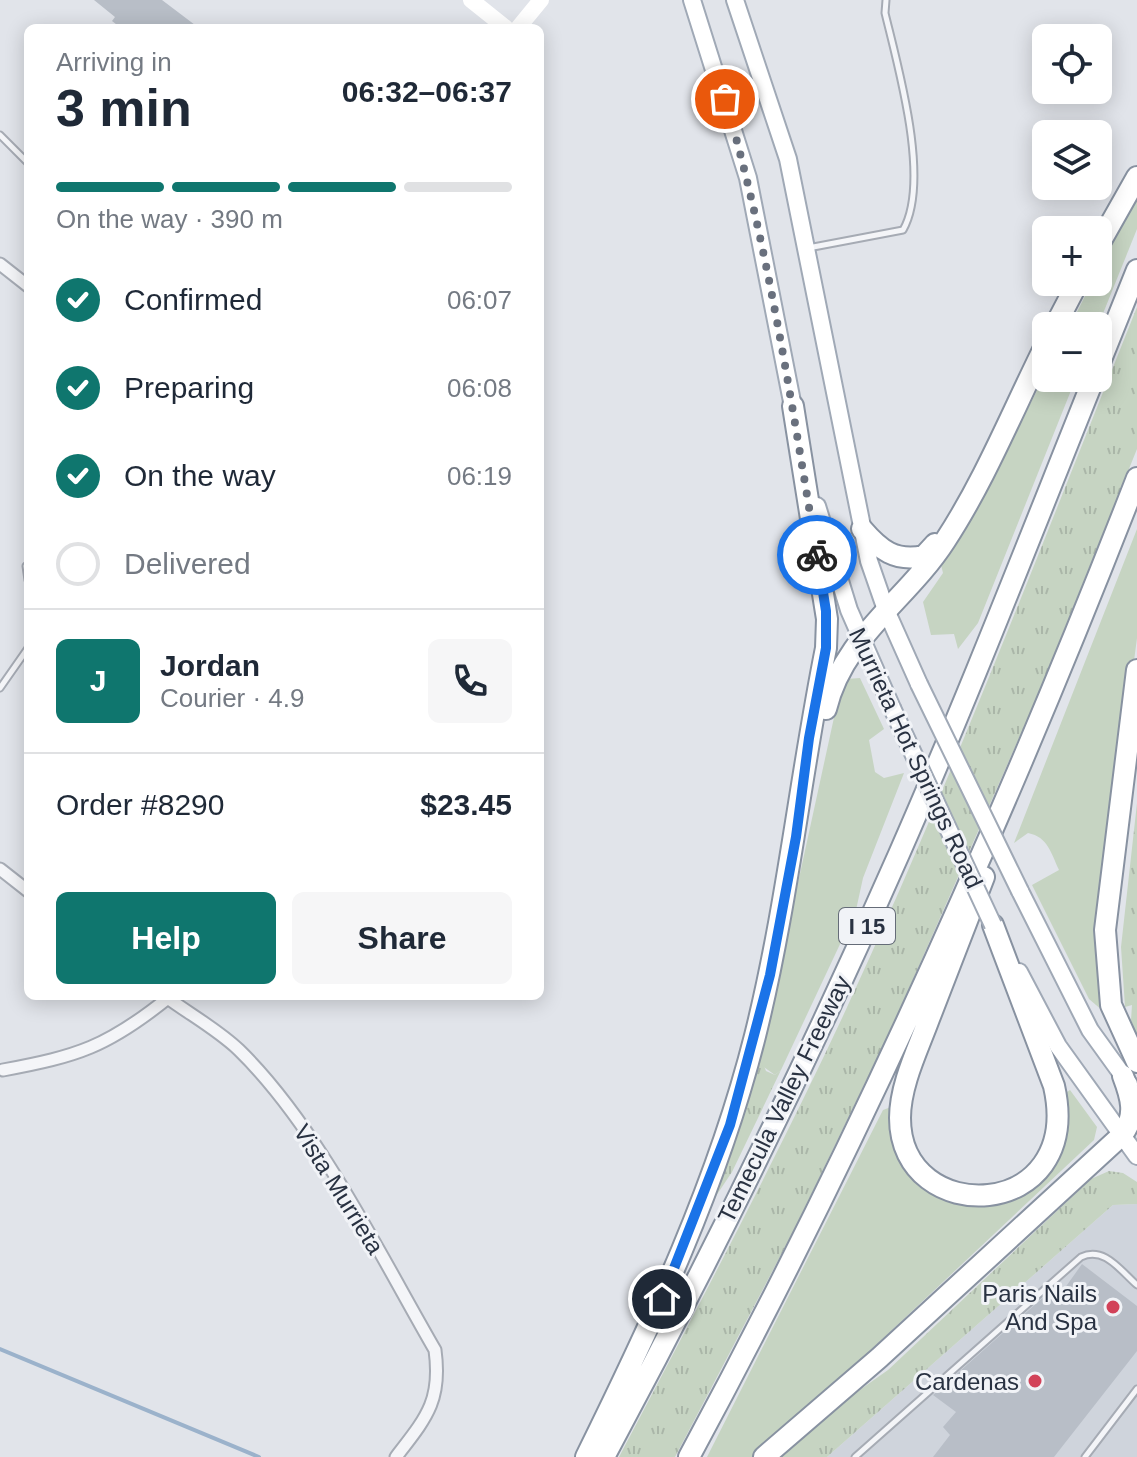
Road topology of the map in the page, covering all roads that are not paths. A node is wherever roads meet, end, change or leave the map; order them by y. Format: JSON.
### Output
{"nodes":[{"id":1,"x":471,"y":0,"type":"edge"},
{"id":2,"x":541,"y":0,"type":"edge"},
{"id":3,"x":692,"y":0,"type":"edge"},
{"id":4,"x":735,"y":0,"type":"edge"},
{"id":5,"x":886,"y":0,"type":"edge"},
{"id":6,"x":501,"y":24,"type":"edge"},
{"id":7,"x":521,"y":24,"type":"edge"},
{"id":8,"x":0,"y":135,"type":"edge"},
{"id":9,"x":24,"y":159,"type":"edge"},
{"id":10,"x":1137,"y":177,"type":"edge"},
{"id":11,"x":1112,"y":221,"type":"edge"},
{"id":12,"x":807,"y":248,"type":"junction"},
{"id":13,"x":0,"y":264,"type":"edge"},
{"id":14,"x":1137,"y":270,"type":"edge"},
{"id":15,"x":24,"y":283,"type":"edge"},
{"id":16,"x":1112,"y":332,"type":"edge"},
{"id":17,"x":1032,"y":372,"type":"edge"},
{"id":18,"x":1088,"y":392,"type":"edge"},
{"id":19,"x":793,"y":406,"type":"junction"},
{"id":20,"x":1137,"y":478,"type":"edge"},
{"id":21,"x":962,"y":514,"type":"junction"},
{"id":22,"x":862,"y":529,"type":"junction"},
{"id":23,"x":1092,"y":592,"type":"junction"},
{"id":24,"x":886,"y":610,"type":"junction"},
{"id":25,"x":860,"y":638,"type":"junction"},
{"id":26,"x":24,"y":654,"type":"edge"},
{"id":27,"x":1137,"y":670,"type":"edge"},
{"id":28,"x":0,"y":688,"type":"edge"},
{"id":29,"x":796,"y":837,"type":"junction"},
{"id":30,"x":0,"y":869,"type":"edge"},
{"id":31,"x":24,"y":888,"type":"edge"},
{"id":32,"x":993,"y":925,"type":"junction"},
{"id":33,"x":162,"y":1000,"type":"edge"},
{"id":34,"x":170,"y":1000,"type":"edge"},
{"id":35,"x":1130,"y":1069,"type":"edge"},
{"id":36,"x":3,"y":1070,"type":"dead end"},
{"id":37,"x":1137,"y":1095,"type":"edge"},
{"id":38,"x":1122,"y":1135,"type":"junction"},
{"id":39,"x":1137,"y":1156,"type":"edge"},
{"id":40,"x":1137,"y":1285,"type":"edge"},
{"id":41,"x":1137,"y":1389,"type":"edge"},
{"id":42,"x":396,"y":1457,"type":"edge"},
{"id":43,"x":586,"y":1457,"type":"edge"},
{"id":44,"x":604,"y":1457,"type":"edge"},
{"id":45,"x":689,"y":1457,"type":"edge"},
{"id":46,"x":764,"y":1457,"type":"edge"},
{"id":47,"x":855,"y":1457,"type":"edge"},
{"id":48,"x":1085,"y":1457,"type":"edge"}],
"edges":[{"from":1,"to":6,"type":"main road"},
{"from":2,"to":7,"type":"main road"},
{"from":3,"to":19,"type":"main road","name":"Murrieta Hot Springs Road"},
{"from":4,"to":12,"type":"main road","name":"Murrieta Hot Springs Road"},
{"from":5,"to":12,"type":"lane"},
{"from":8,"to":9,"type":"lane"},
{"from":10,"to":11,"type":"highway"},
{"from":12,"to":22,"type":"main road","name":"Murrieta Hot Springs Road"},
{"from":13,"to":15,"type":"street"},
{"from":14,"to":16,"type":"highway"},
{"from":17,"to":21,"type":"highway"},
{"from":18,"to":44,"type":"highway","name":"Temecula Valley Freeway","number":"I 15"},
{"from":19,"to":25,"type":"main road","name":"Murrieta Hot Springs Road"},
{"from":19,"to":29,"type":"highway"},
{"from":20,"to":23,"type":"highway"},
{"from":21,"to":22,"type":"highway"},
{"from":21,"to":24,"type":"highway"},
{"from":22,"to":24,"type":"main road","name":"Murrieta Hot Springs Road"},
{"from":23,"to":32,"type":"highway"},
{"from":23,"to":45,"type":"highway"},
{"from":24,"to":25,"type":"highway"},
{"from":24,"to":35,"type":"main road","name":"Murrieta Hot Springs Road","bridge":true},
{"from":25,"to":29,"type":"highway"},
{"from":25,"to":32,"type":"main road","name":"Murrieta Hot Springs Road","bridge":true},
{"from":26,"to":28,"type":"lane"},
{"from":27,"to":35,"type":"highway"},
{"from":29,"to":43,"type":"highway"},
{"from":30,"to":31,"type":"street"},
{"from":32,"to":38,"type":"main road","name":"Murrieta Hot Springs Road"},
{"from":33,"to":36,"type":"street"},
{"from":34,"to":42,"type":"street","name":"Vista Murrieta"},
{"from":35,"to":37,"type":"main road","name":"Murrieta Hot Springs Road"},
{"from":35,"to":38,"type":"highway"},
{"from":38,"to":39,"type":"main road","name":"Murrieta Hot Springs Road"},
{"from":38,"to":46,"type":"highway"},
{"from":40,"to":47,"type":"lane"},
{"from":41,"to":48,"type":"lane"}]}
